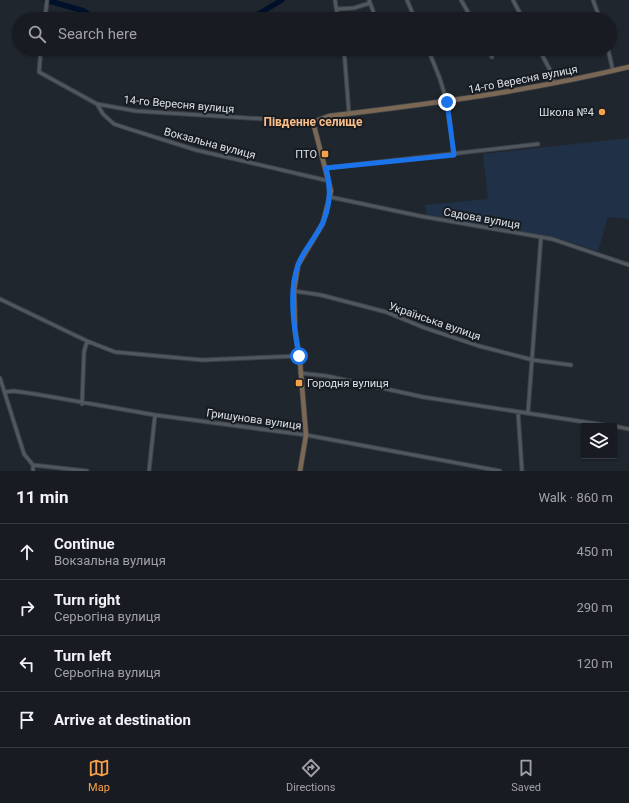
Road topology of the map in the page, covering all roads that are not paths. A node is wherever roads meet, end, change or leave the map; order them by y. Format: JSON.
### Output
{"nodes":[{"id":1,"x":47,"y":0,"type":"edge"},
{"id":2,"x":336,"y":0,"type":"edge"},
{"id":3,"x":407,"y":0,"type":"edge"},
{"id":4,"x":461,"y":0,"type":"edge"},
{"id":5,"x":513,"y":0,"type":"edge"},
{"id":6,"x":593,"y":0,"type":"edge"},
{"id":7,"x":369,"y":1,"type":"edge"},
{"id":8,"x":337,"y":9,"type":"junction"},
{"id":9,"x":46,"y":12,"type":"edge"},
{"id":10,"x":337,"y":12,"type":"edge"},
{"id":11,"x":373,"y":12,"type":"edge"},
{"id":12,"x":412,"y":12,"type":"edge"},
{"id":13,"x":468,"y":12,"type":"edge"},
{"id":14,"x":519,"y":12,"type":"edge"},
{"id":15,"x":597,"y":12,"type":"edge"},
{"id":16,"x":40,"y":56,"type":"edge"},
{"id":17,"x":345,"y":56,"type":"edge"},
{"id":18,"x":431,"y":56,"type":"edge"},
{"id":19,"x":543,"y":56,"type":"edge"},
{"id":20,"x":610,"y":56,"type":"edge"},
{"id":21,"x":629,"y":67,"type":"edge"},
{"id":22,"x":614,"y":71,"type":"junction"},
{"id":23,"x":554,"y":83,"type":"junction"},
{"id":24,"x":447,"y":102,"type":"junction"},
{"id":25,"x":97,"y":104,"type":"junction"},
{"id":26,"x":349,"y":114,"type":"junction"},
{"id":27,"x":313,"y":122,"type":"junction"},
{"id":28,"x":538,"y":144,"type":"dead end"},
{"id":29,"x":454,"y":155,"type":"junction"},
{"id":30,"x":326,"y":168,"type":"junction"},
{"id":31,"x":329,"y":181,"type":"junction"},
{"id":32,"x":330,"y":197,"type":"junction"},
{"id":33,"x":541,"y":237,"type":"junction"},
{"id":34,"x":629,"y":265,"type":"edge"},
{"id":35,"x":294,"y":291,"type":"junction"},
{"id":36,"x":0,"y":300,"type":"edge"},
{"id":37,"x":87,"y":340,"type":"junction"},
{"id":38,"x":299,"y":356,"type":"junction"},
{"id":39,"x":533,"y":360,"type":"junction"},
{"id":40,"x":571,"y":365,"type":"dead end"},
{"id":41,"x":300,"y":373,"type":"junction"},
{"id":42,"x":0,"y":378,"type":"edge"},
{"id":43,"x":5,"y":392,"type":"junction"},
{"id":44,"x":82,"y":404,"type":"junction"},
{"id":45,"x":518,"y":412,"type":"junction"},
{"id":46,"x":528,"y":413,"type":"junction"},
{"id":47,"x":155,"y":415,"type":"junction"},
{"id":48,"x":592,"y":423,"type":"edge"},
{"id":49,"x":617,"y":427,"type":"edge"},
{"id":50,"x":629,"y":429,"type":"edge"},
{"id":51,"x":306,"y":435,"type":"junction"},
{"id":52,"x":33,"y":466,"type":"junction"},
{"id":53,"x":33,"y":471,"type":"edge"},
{"id":54,"x":87,"y":471,"type":"edge"},
{"id":55,"x":149,"y":471,"type":"edge"},
{"id":56,"x":300,"y":471,"type":"edge"},
{"id":57,"x":500,"y":471,"type":"edge"},
{"id":58,"x":522,"y":471,"type":"edge"}],
"edges":[{"from":1,"to":9,"type":"street"},
{"from":2,"to":8,"type":"street"},
{"from":3,"to":12,"type":"street"},
{"from":4,"to":13,"type":"street"},
{"from":5,"to":14,"type":"street"},
{"from":6,"to":15,"type":"street"},
{"from":7,"to":8,"type":"street"},
{"from":7,"to":11,"type":"street"},
{"from":8,"to":10,"type":"street"},
{"from":16,"to":25,"type":"street","name":"14-го Вересня вулиця"},
{"from":17,"to":26,"type":"street"},
{"from":18,"to":24,"type":"street"},
{"from":19,"to":23,"type":"street"},
{"from":20,"to":22,"type":"street"},
{"from":21,"to":22,"type":"street","name":"14-го Вересня вулиця"},
{"from":22,"to":23,"type":"street","name":"14-го Вересня вулиця"},
{"from":23,"to":24,"type":"street","name":"14-го Вересня вулиця"},
{"from":24,"to":26,"type":"street","name":"14-го Вересня вулиця"},
{"from":24,"to":29,"type":"street"},
{"from":25,"to":27,"type":"street","name":"14-го Вересня вулиця"},
{"from":25,"to":31,"type":"street","name":"Вокзальна вулиця"},
{"from":26,"to":27,"type":"street","name":"14-го Вересня вулиця"},
{"from":27,"to":30,"type":"street"},
{"from":28,"to":29,"type":"street"},
{"from":29,"to":30,"type":"street"},
{"from":30,"to":31,"type":"street"},
{"from":31,"to":32,"type":"street"},
{"from":32,"to":33,"type":"street","name":"Садова вулиця"},
{"from":32,"to":35,"type":"street"},
{"from":33,"to":34,"type":"street","name":"Садова вулиця"},
{"from":33,"to":39,"type":"street"},
{"from":35,"to":38,"type":"street"},
{"from":35,"to":39,"type":"street","name":"Українська вулиця"},
{"from":36,"to":37,"type":"street"},
{"from":37,"to":38,"type":"street"},
{"from":37,"to":44,"type":"street"},
{"from":38,"to":41,"type":"street"},
{"from":39,"to":40,"type":"street","name":"Українська вулиця"},
{"from":39,"to":46,"type":"street"},
{"from":41,"to":45,"type":"street"},
{"from":41,"to":51,"type":"street"},
{"from":42,"to":43,"type":"street"},
{"from":43,"to":44,"type":"street","name":"Гришунова вулиця"},
{"from":43,"to":52,"type":"street"},
{"from":44,"to":47,"type":"street","name":"Гришунова вулиця"},
{"from":45,"to":46,"type":"street"},
{"from":45,"to":58,"type":"street"},
{"from":46,"to":48,"type":"street"},
{"from":47,"to":51,"type":"street","name":"Гришунова вулиця"},
{"from":47,"to":55,"type":"street"},
{"from":49,"to":50,"type":"street"},
{"from":51,"to":56,"type":"street"},
{"from":51,"to":57,"type":"street","name":"Гришунова вулиця"},
{"from":52,"to":53,"type":"street"},
{"from":52,"to":54,"type":"street"}]}
